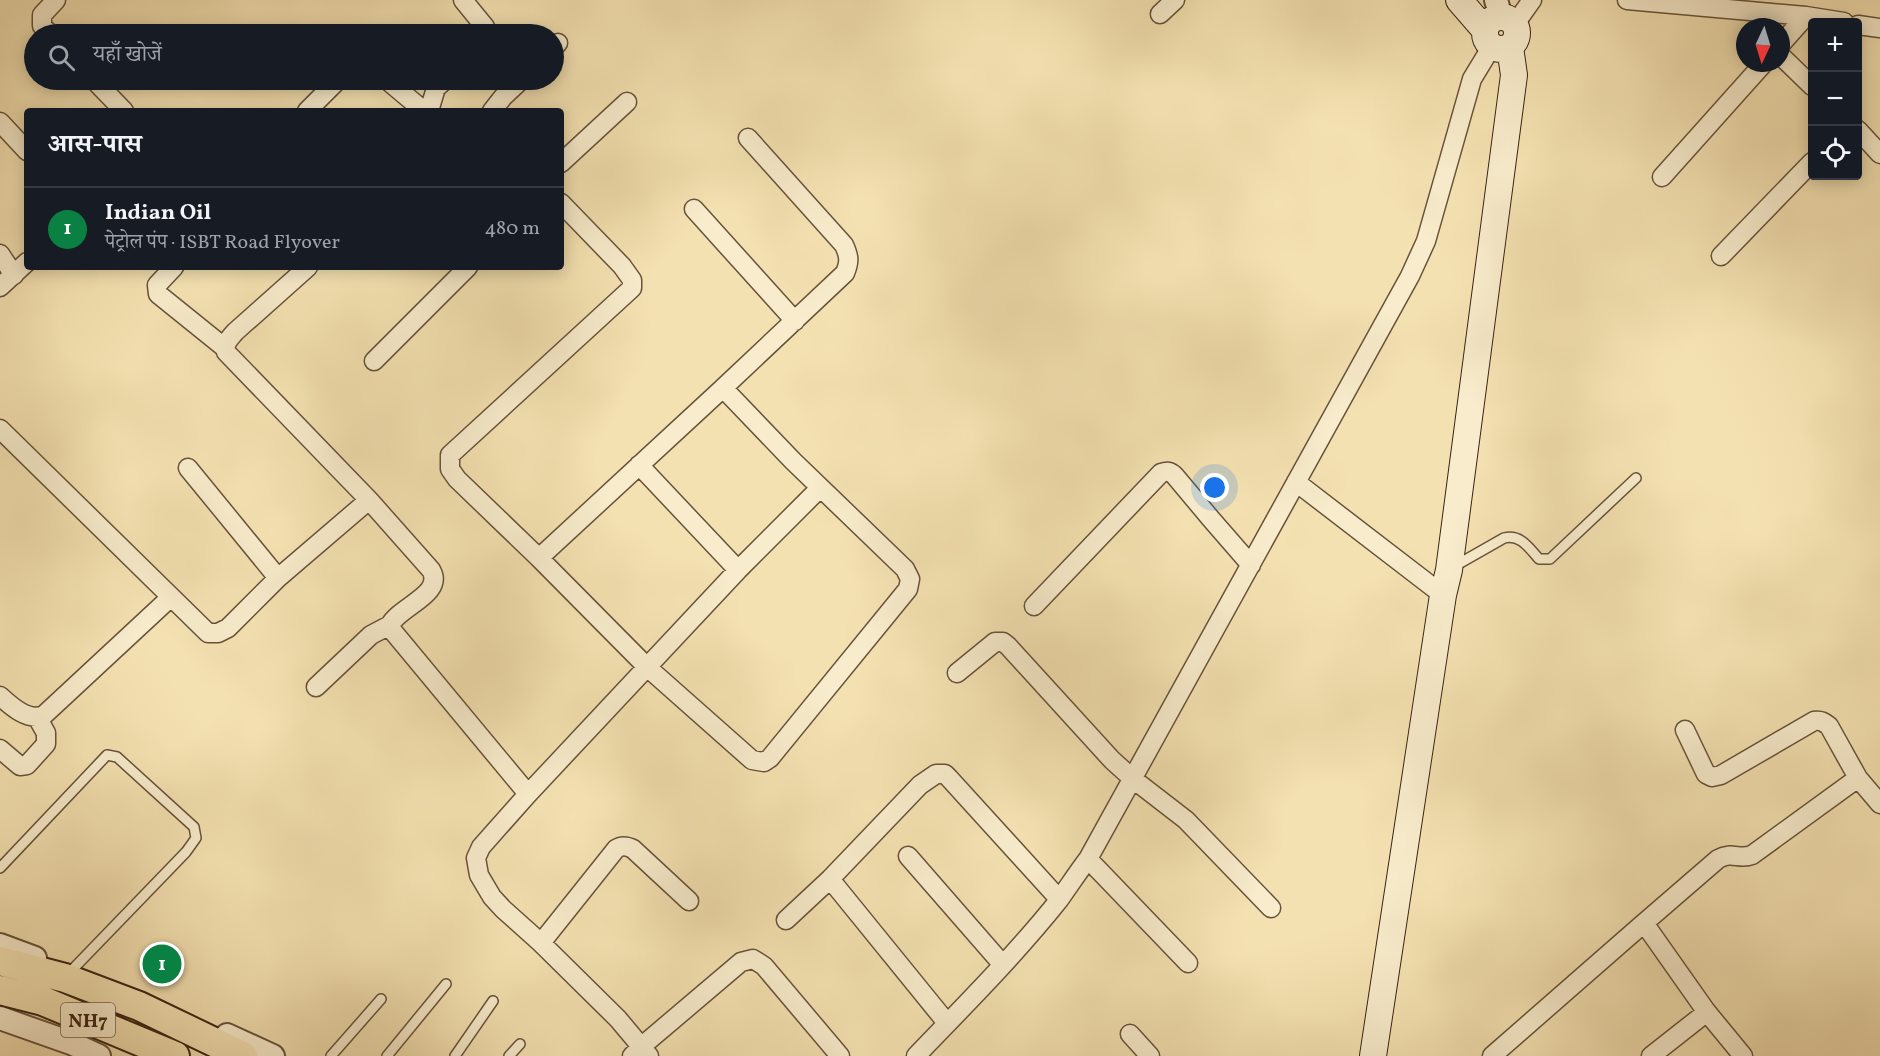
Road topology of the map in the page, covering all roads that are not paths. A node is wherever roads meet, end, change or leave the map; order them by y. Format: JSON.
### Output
{"nodes":[{"id":1,"x":56,"y":0,"type":"edge"},
{"id":2,"x":463,"y":0,"type":"edge"},
{"id":3,"x":1176,"y":0,"type":"edge"},
{"id":4,"x":1459,"y":0,"type":"edge"},
{"id":5,"x":1532,"y":0,"type":"edge"},
{"id":6,"x":1630,"y":0,"type":"edge"},
{"id":7,"x":1160,"y":14,"type":"dead end"},
{"id":8,"x":1806,"y":16,"type":"junction"},
{"id":9,"x":1819,"y":18,"type":"edge"},
{"id":10,"x":42,"y":24,"type":"edge"},
{"id":11,"x":483,"y":24,"type":"edge"},
{"id":12,"x":1862,"y":26,"type":"edge"},
{"id":13,"x":1500,"y":27,"type":"edge"},
{"id":14,"x":1880,"y":28,"type":"edge"},
{"id":15,"x":1790,"y":34,"type":"edge"},
{"id":16,"x":1790,"y":65,"type":"edge"},
{"id":17,"x":1756,"y":72,"type":"edge"},
{"id":18,"x":1808,"y":82,"type":"edge"},
{"id":19,"x":103,"y":90,"type":"edge"},
{"id":20,"x":329,"y":90,"type":"edge"},
{"id":21,"x":399,"y":90,"type":"edge"},
{"id":22,"x":435,"y":90,"type":"edge"},
{"id":23,"x":510,"y":90,"type":"edge"},
{"id":24,"x":627,"y":102,"type":"dead end"},
{"id":25,"x":121,"y":108,"type":"edge"},
{"id":26,"x":310,"y":108,"type":"edge"},
{"id":27,"x":420,"y":108,"type":"edge"},
{"id":28,"x":430,"y":108,"type":"edge"},
{"id":29,"x":494,"y":108,"type":"edge"},
{"id":30,"x":0,"y":122,"type":"edge"},
{"id":31,"x":1862,"y":135,"type":"edge"},
{"id":32,"x":748,"y":138,"type":"dead end"},
{"id":33,"x":24,"y":148,"type":"edge"},
{"id":34,"x":1880,"y":154,"type":"edge"},
{"id":35,"x":564,"y":161,"type":"edge"},
{"id":36,"x":1808,"y":166,"type":"edge"},
{"id":37,"x":1662,"y":177,"type":"dead end"},
{"id":38,"x":564,"y":205,"type":"edge"},
{"id":39,"x":694,"y":209,"type":"dead end"},
{"id":40,"x":0,"y":254,"type":"edge"},
{"id":41,"x":1721,"y":256,"type":"dead end"},
{"id":42,"x":20,"y":268,"type":"edge"},
{"id":43,"x":171,"y":270,"type":"edge"},
{"id":44,"x":301,"y":270,"type":"edge"},
{"id":45,"x":465,"y":270,"type":"edge"},
{"id":46,"x":0,"y":287,"type":"edge"},
{"id":47,"x":795,"y":321,"type":"junction"},
{"id":48,"x":225,"y":348,"type":"junction"},
{"id":49,"x":374,"y":361,"type":"dead end"},
{"id":50,"x":723,"y":388,"type":"junction"},
{"id":51,"x":0,"y":429,"type":"edge"},
{"id":52,"x":639,"y":465,"type":"junction"},
{"id":53,"x":188,"y":468,"type":"dead end"},
{"id":54,"x":1636,"y":478,"type":"dead end"},
{"id":55,"x":1296,"y":482,"type":"junction"},
{"id":56,"x":820,"y":488,"type":"junction"},
{"id":57,"x":369,"y":500,"type":"junction"},
{"id":58,"x":539,"y":558,"type":"junction"},
{"id":59,"x":1251,"y":565,"type":"junction"},
{"id":60,"x":738,"y":570,"type":"junction"},
{"id":61,"x":278,"y":578,"type":"junction"},
{"id":62,"x":1446,"y":582,"type":"junction"},
{"id":63,"x":171,"y":597,"type":"junction"},
{"id":64,"x":1034,"y":606,"type":"dead end"},
{"id":65,"x":390,"y":625,"type":"junction"},
{"id":66,"x":647,"y":667,"type":"junction"},
{"id":67,"x":957,"y":672,"type":"dead end"},
{"id":68,"x":316,"y":687,"type":"dead end"},
{"id":69,"x":0,"y":696,"type":"edge"},
{"id":70,"x":37,"y":717,"type":"junction"},
{"id":71,"x":1684,"y":730,"type":"dead end"},
{"id":72,"x":0,"y":749,"type":"edge"},
{"id":73,"x":1858,"y":778,"type":"junction"},
{"id":74,"x":1133,"y":779,"type":"junction"},
{"id":75,"x":528,"y":794,"type":"junction"},
{"id":76,"x":1880,"y":804,"type":"edge"},
{"id":77,"x":908,"y":856,"type":"dead end"},
{"id":78,"x":1088,"y":859,"type":"junction"},
{"id":79,"x":0,"y":868,"type":"edge"},
{"id":80,"x":830,"y":879,"type":"junction"},
{"id":81,"x":1059,"y":899,"type":"junction"},
{"id":82,"x":689,"y":901,"type":"dead end"},
{"id":83,"x":1271,"y":908,"type":"dead end"},
{"id":84,"x":786,"y":920,"type":"dead end"},
{"id":85,"x":1644,"y":923,"type":"junction"},
{"id":86,"x":541,"y":944,"type":"junction"},
{"id":87,"x":0,"y":945,"type":"edge"},
{"id":88,"x":0,"y":961,"type":"edge"},
{"id":89,"x":1188,"y":963,"type":"dead end"},
{"id":90,"x":1003,"y":965,"type":"junction"},
{"id":91,"x":72,"y":970,"type":"junction"},
{"id":92,"x":446,"y":984,"type":"dead end"},
{"id":93,"x":0,"y":990,"type":"edge"},
{"id":94,"x":381,"y":999,"type":"dead end"},
{"id":95,"x":493,"y":1001,"type":"dead end"},
{"id":96,"x":1707,"y":1012,"type":"junction"},
{"id":97,"x":0,"y":1018,"type":"edge"},
{"id":98,"x":947,"y":1023,"type":"junction"},
{"id":99,"x":1130,"y":1034,"type":"dead end"},
{"id":100,"x":520,"y":1044,"type":"dead end"},
{"id":101,"x":641,"y":1053,"type":"edge"},
{"id":102,"x":99,"y":1056,"type":"edge"},
{"id":103,"x":175,"y":1056,"type":"edge"},
{"id":104,"x":243,"y":1056,"type":"edge"},
{"id":105,"x":273,"y":1056,"type":"edge"},
{"id":106,"x":331,"y":1056,"type":"edge"},
{"id":107,"x":387,"y":1056,"type":"edge"},
{"id":108,"x":455,"y":1056,"type":"edge"},
{"id":109,"x":509,"y":1056,"type":"edge"},
{"id":110,"x":840,"y":1056,"type":"edge"},
{"id":111,"x":916,"y":1056,"type":"edge"},
{"id":112,"x":1150,"y":1056,"type":"edge"},
{"id":113,"x":1373,"y":1056,"type":"edge"},
{"id":114,"x":1492,"y":1056,"type":"edge"},
{"id":115,"x":1651,"y":1056,"type":"edge"},
{"id":116,"x":1743,"y":1056,"type":"edge"}],
"edges":[{"from":1,"to":10,"type":"street"},
{"from":2,"to":11,"type":"street"},
{"from":3,"to":7,"type":"street"},
{"from":4,"to":13,"type":"main road"},
{"from":5,"to":13,"type":"street"},
{"from":6,"to":8,"type":"street"},
{"from":8,"to":9,"type":"street"},
{"from":8,"to":15,"type":"street"},
{"from":12,"to":14,"type":"street"},
{"from":13,"to":55,"type":"street"},
{"from":13,"to":62,"type":"main road"},
{"from":16,"to":18,"type":"street"},
{"from":17,"to":37,"type":"street"},
{"from":19,"to":25,"type":"street"},
{"from":20,"to":26,"type":"street"},
{"from":21,"to":27,"type":"street"},
{"from":22,"to":28,"type":"street"},
{"from":23,"to":29,"type":"street"},
{"from":24,"to":35,"type":"street"},
{"from":30,"to":33,"type":"street"},
{"from":31,"to":34,"type":"street"},
{"from":32,"to":47,"type":"street"},
{"from":36,"to":41,"type":"street"},
{"from":38,"to":58,"type":"street"},
{"from":39,"to":47,"type":"street"},
{"from":40,"to":42,"type":"street"},
{"from":42,"to":46,"type":"street"},
{"from":43,"to":48,"type":"street"},
{"from":44,"to":48,"type":"street"},
{"from":45,"to":49,"type":"street"},
{"from":47,"to":50,"type":"street"},
{"from":48,"to":57,"type":"street"},
{"from":50,"to":52,"type":"street"},
{"from":50,"to":56,"type":"street"},
{"from":51,"to":63,"type":"street"},
{"from":52,"to":58,"type":"street"},
{"from":52,"to":60,"type":"street"},
{"from":53,"to":61,"type":"street"},
{"from":54,"to":62,"type":"lane"},
{"from":55,"to":59,"type":"street"},
{"from":55,"to":62,"type":"street"},
{"from":56,"to":60,"type":"street"},
{"from":56,"to":66,"type":"street"},
{"from":57,"to":61,"type":"street"},
{"from":57,"to":65,"type":"street"},
{"from":58,"to":66,"type":"street"},
{"from":59,"to":64,"type":"street"},
{"from":59,"to":74,"type":"street"},
{"from":60,"to":66,"type":"street"},
{"from":61,"to":63,"type":"street"},
{"from":62,"to":113,"type":"main road"},
{"from":63,"to":70,"type":"street"},
{"from":65,"to":68,"type":"street"},
{"from":65,"to":75,"type":"street"},
{"from":66,"to":75,"type":"street"},
{"from":67,"to":74,"type":"street"},
{"from":69,"to":70,"type":"street"},
{"from":70,"to":72,"type":"street"},
{"from":71,"to":73,"type":"street"},
{"from":73,"to":76,"type":"street"},
{"from":73,"to":85,"type":"street"},
{"from":74,"to":78,"type":"street"},
{"from":74,"to":83,"type":"street"},
{"from":75,"to":86,"type":"street"},
{"from":77,"to":90,"type":"street"},
{"from":78,"to":81,"type":"street"},
{"from":78,"to":89,"type":"street"},
{"from":79,"to":91,"type":"lane"},
{"from":80,"to":81,"type":"street"},
{"from":80,"to":84,"type":"street"},
{"from":80,"to":98,"type":"street"},
{"from":81,"to":90,"type":"street"},
{"from":82,"to":86,"type":"street"},
{"from":85,"to":96,"type":"street"},
{"from":85,"to":114,"type":"street"},
{"from":86,"to":101,"type":"street"},
{"from":87,"to":91,"type":"street"},
{"from":88,"to":104,"type":"highway","number":"NH7"},
{"from":90,"to":98,"type":"street"},
{"from":91,"to":105,"type":"street"},
{"from":92,"to":107,"type":"lane"},
{"from":93,"to":103,"type":"highway","number":"NH7"},
{"from":94,"to":106,"type":"lane"},
{"from":95,"to":108,"type":"lane"},
{"from":96,"to":115,"type":"street"},
{"from":96,"to":116,"type":"street"},
{"from":97,"to":102,"type":"street"},
{"from":98,"to":111,"type":"street"},
{"from":99,"to":112,"type":"street"},
{"from":100,"to":109,"type":"lane"},
{"from":101,"to":110,"type":"street"}]}
